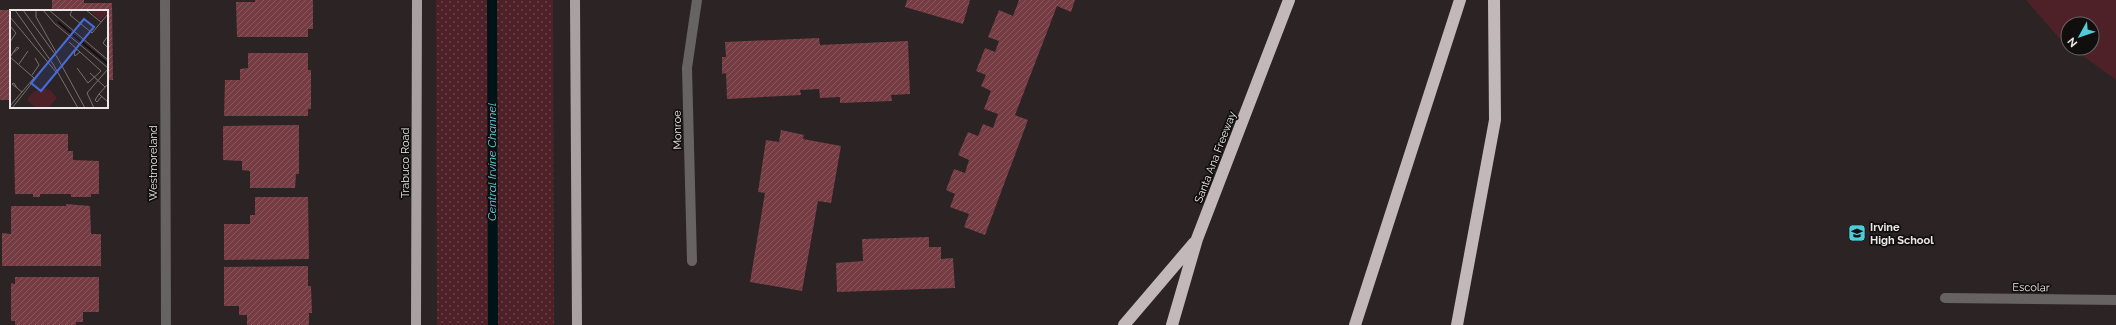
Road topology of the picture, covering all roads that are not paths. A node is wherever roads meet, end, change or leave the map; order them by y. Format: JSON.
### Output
{"nodes":[{"id":1,"x":166,"y":0,"type":"edge"},
{"id":2,"x":417,"y":0,"type":"edge"},
{"id":3,"x":575,"y":0,"type":"edge"},
{"id":4,"x":697,"y":0,"type":"edge"},
{"id":5,"x":1288,"y":0,"type":"edge"},
{"id":6,"x":1460,"y":0,"type":"edge"},
{"id":7,"x":1494,"y":0,"type":"edge"},
{"id":8,"x":1197,"y":239,"type":"junction"},
{"id":9,"x":692,"y":261,"type":"dead end"},
{"id":10,"x":1945,"y":298,"type":"dead end"},
{"id":11,"x":2116,"y":300,"type":"edge"},
{"id":12,"x":166,"y":325,"type":"edge"},
{"id":13,"x":416,"y":325,"type":"edge"},
{"id":14,"x":577,"y":325,"type":"edge"},
{"id":15,"x":1124,"y":325,"type":"edge"},
{"id":16,"x":1172,"y":325,"type":"edge"},
{"id":17,"x":1355,"y":325,"type":"edge"},
{"id":18,"x":1457,"y":325,"type":"edge"}],
"edges":[{"from":1,"to":12,"type":"street","name":"Westmoreland"},
{"from":2,"to":13,"type":"main road","name":"Trabuco Road"},
{"from":3,"to":14,"type":"main road"},
{"from":4,"to":9,"type":"street","name":"Monroe"},
{"from":5,"to":8,"type":"highway","name":"Santa Ana Freeway"},
{"from":6,"to":17,"type":"highway"},
{"from":7,"to":18,"type":"highway"},
{"from":8,"to":15,"type":"highway"},
{"from":8,"to":16,"type":"highway","name":"Santa Ana Freeway"},
{"from":10,"to":11,"type":"street","name":"Escolar"}]}
